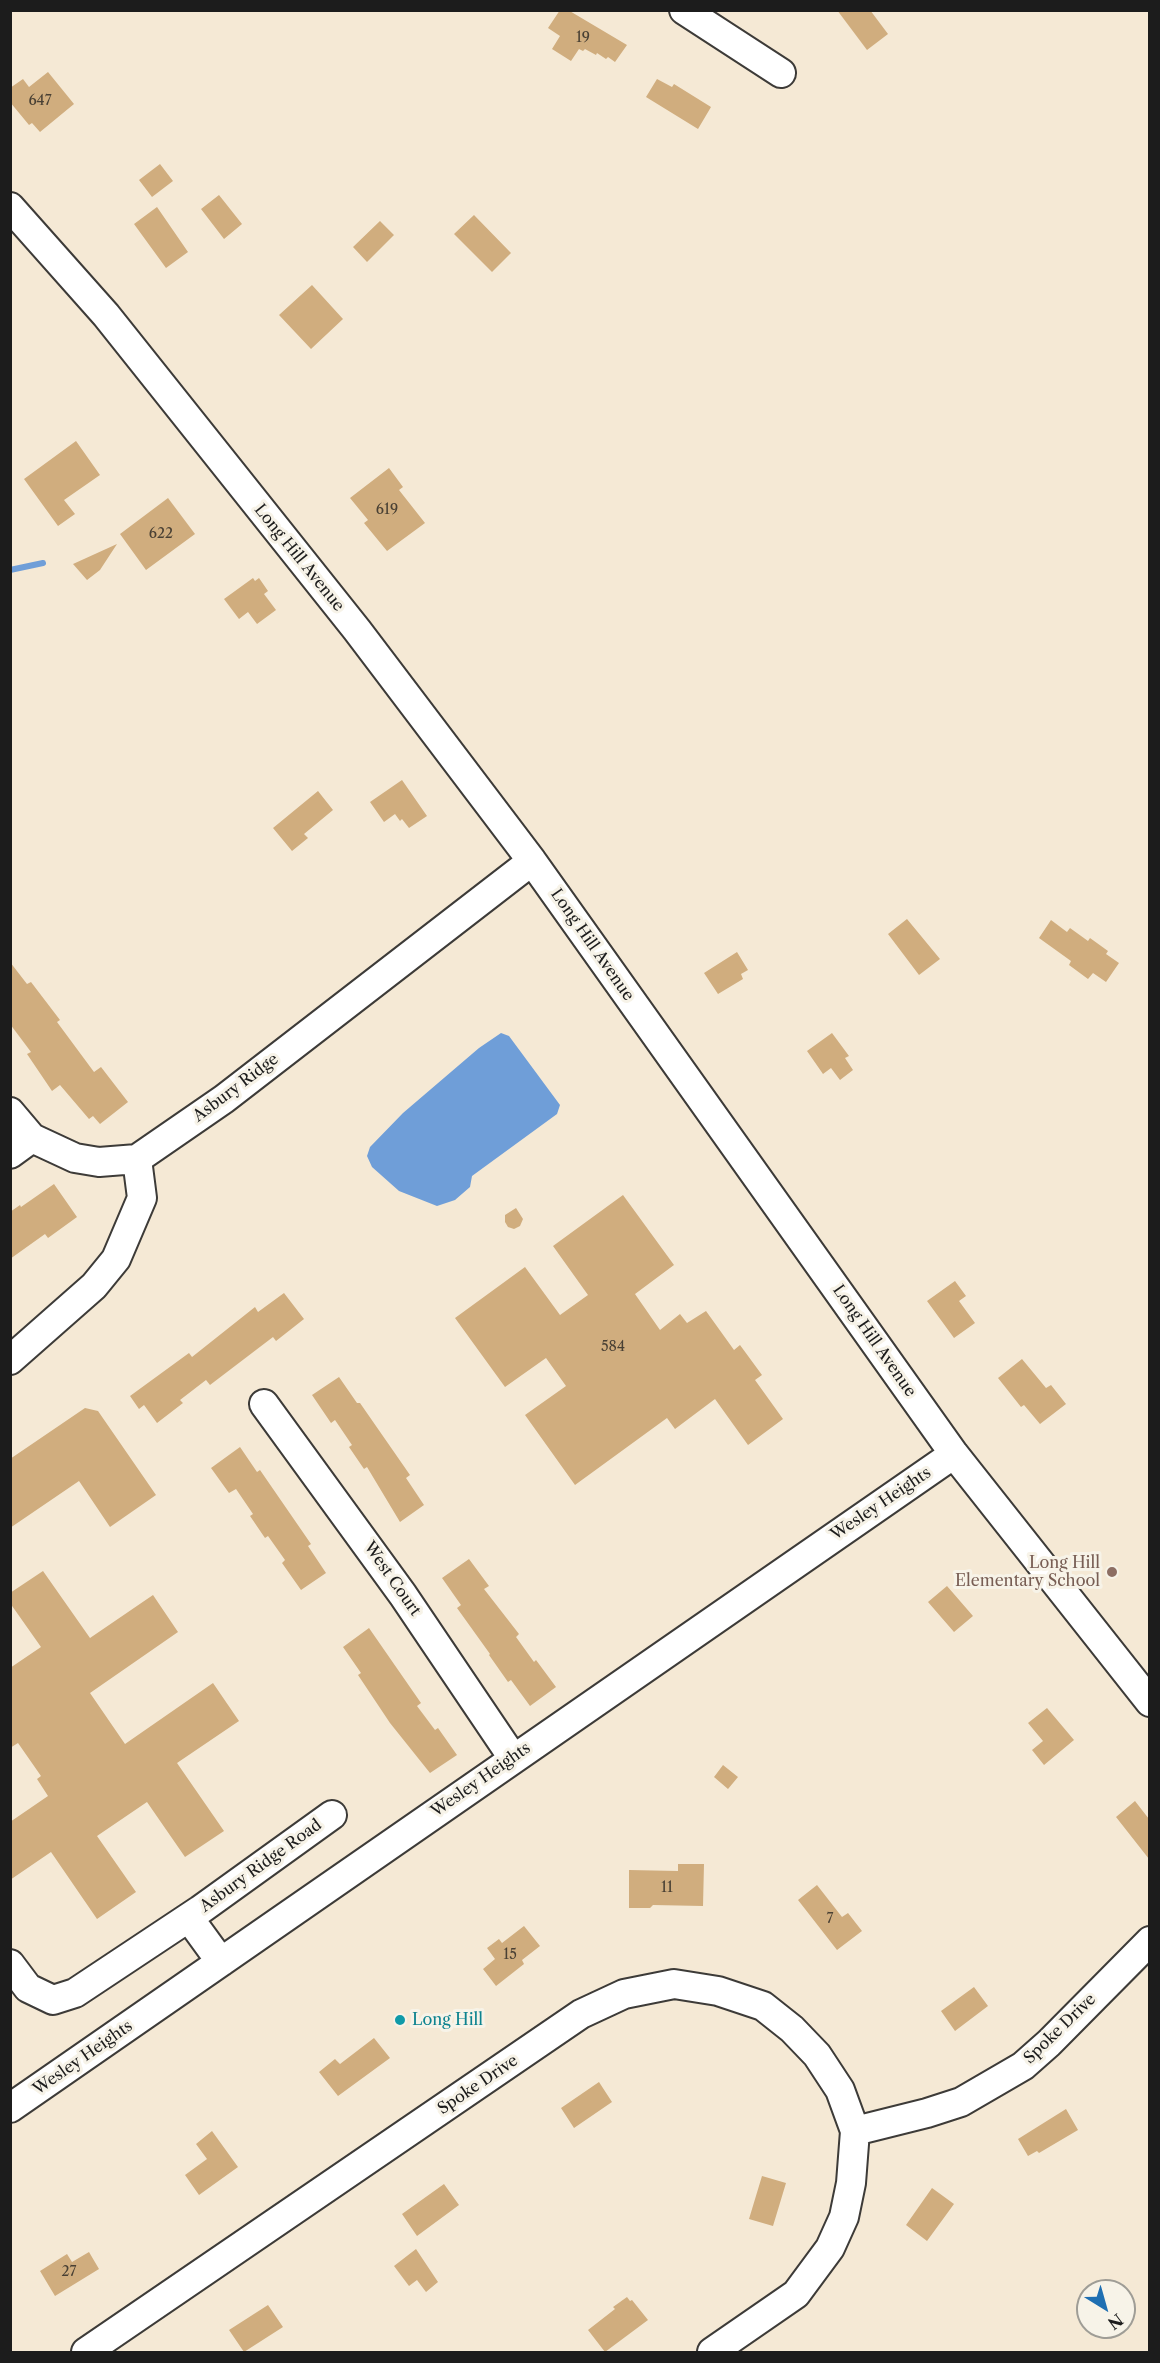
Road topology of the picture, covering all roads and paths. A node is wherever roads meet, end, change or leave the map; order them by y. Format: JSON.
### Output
{"nodes":[{"id":1,"x":684,"y":10,"type":"edge"},
{"id":2,"x":781,"y":73,"type":"dead end"},
{"id":3,"x":10,"y":207,"type":"edge"},
{"id":4,"x":532,"y":861,"type":"junction"},
{"id":5,"x":10,"y":1112,"type":"edge"},
{"id":6,"x":21,"y":1146,"type":"edge"},
{"id":7,"x":137,"y":1159,"type":"junction"},
{"id":8,"x":10,"y":1360,"type":"edge"},
{"id":9,"x":264,"y":1404,"type":"dead end"},
{"id":10,"x":954,"y":1454,"type":"junction"},
{"id":11,"x":1149,"y":1702,"type":"edge"},
{"id":12,"x":513,"y":1758,"type":"junction"},
{"id":13,"x":332,"y":1815,"type":"dead end"},
{"id":14,"x":189,"y":1918,"type":"junction"},
{"id":15,"x":1149,"y":1941,"type":"edge"},
{"id":16,"x":221,"y":1962,"type":"junction"},
{"id":17,"x":10,"y":1965,"type":"edge"},
{"id":18,"x":10,"y":2108,"type":"edge"},
{"id":19,"x":855,"y":2131,"type":"junction"},
{"id":20,"x":86,"y":2352,"type":"edge"},
{"id":21,"x":712,"y":2352,"type":"edge"}],
"edges":[{"from":1,"to":2,"type":"street"},
{"from":3,"to":4,"type":"street","name":"Long Hill Avenue"},
{"from":4,"to":7,"type":"street","name":"Asbury Ridge"},
{"from":4,"to":10,"type":"street","name":"Long Hill Avenue"},
{"from":5,"to":6,"type":"street"},
{"from":6,"to":7,"type":"street"},
{"from":7,"to":8,"type":"street"},
{"from":9,"to":12,"type":"street","name":"West Court"},
{"from":10,"to":11,"type":"street","name":"Long Hill Avenue"},
{"from":10,"to":12,"type":"street","name":"Wesley Heights"},
{"from":12,"to":16,"type":"street","name":"Wesley Heights"},
{"from":13,"to":14,"type":"street","name":"Asbury Ridge Road"},
{"from":14,"to":16,"type":"street","name":"Asbury Ridge Road"},
{"from":14,"to":17,"type":"street","name":"Asbury Ridge Road"},
{"from":15,"to":19,"type":"street","name":"Spoke Drive"},
{"from":16,"to":18,"type":"street","name":"Wesley Heights"},
{"from":19,"to":20,"type":"street","name":"Spoke Drive"},
{"from":19,"to":21,"type":"street","name":"Spoke Drive"}]}
